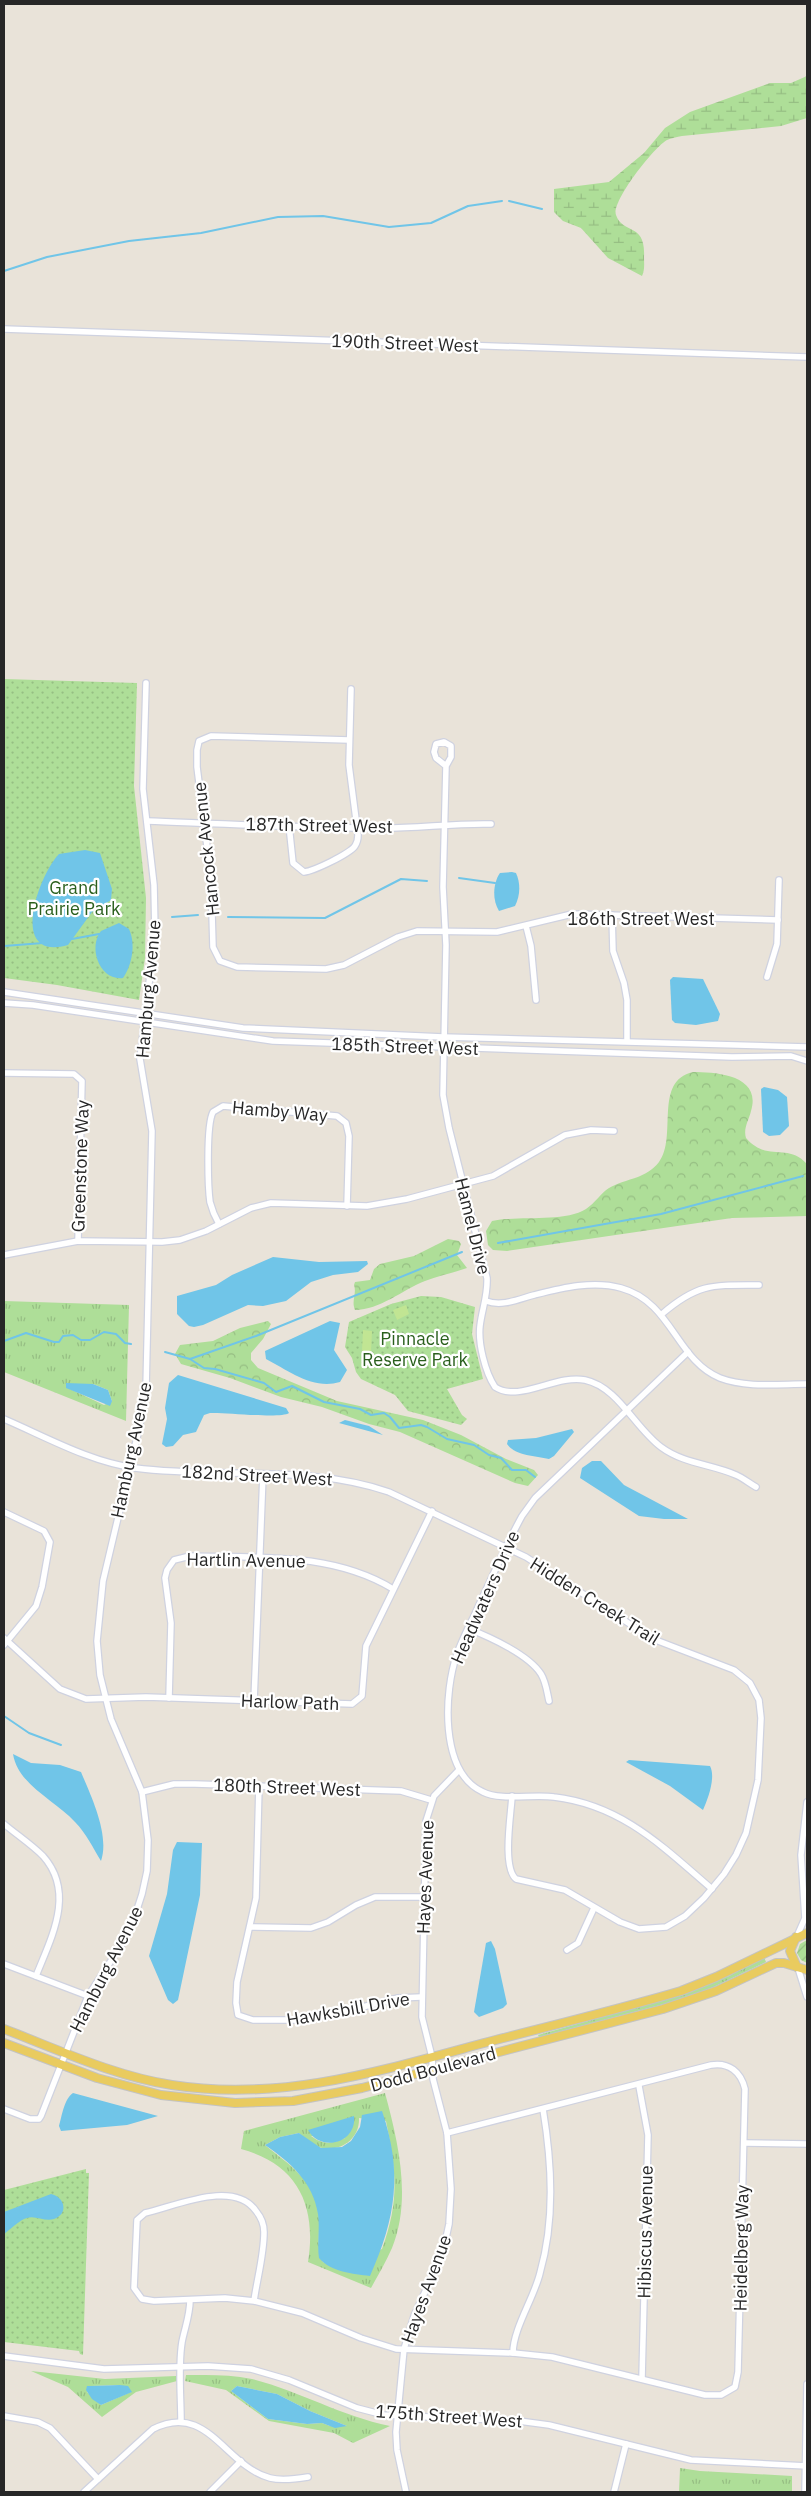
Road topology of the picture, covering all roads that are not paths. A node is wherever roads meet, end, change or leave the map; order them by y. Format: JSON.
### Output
{"nodes":[{"id":1,"x":4,"y":329,"type":"edge"},
{"id":2,"x":807,"y":357,"type":"edge"},
{"id":3,"x":146,"y":683,"type":"dead end"},
{"id":4,"x":350,"y":689,"type":"dead end"},
{"id":5,"x":349,"y":740,"type":"junction"},
{"id":6,"x":446,"y":766,"type":"dead end"},
{"id":7,"x":146,"y":822,"type":"junction"},
{"id":8,"x":204,"y":823,"type":"junction"},
{"id":9,"x":445,"y":823,"type":"junction"},
{"id":10,"x":491,"y":824,"type":"dead end"},
{"id":11,"x":289,"y":825,"type":"junction"},
{"id":12,"x":357,"y":828,"type":"junction"},
{"id":13,"x":779,"y":880,"type":"dead end"},
{"id":14,"x":612,"y":914,"type":"junction"},
{"id":15,"x":778,"y":920,"type":"junction"},
{"id":16,"x":526,"y":926,"type":"junction"},
{"id":17,"x":446,"y":932,"type":"junction"},
{"id":18,"x":218,"y":957,"type":"joint"},
{"id":19,"x":768,"y":977,"type":"dead end"},
{"id":20,"x":4,"y":992,"type":"edge"},
{"id":21,"x":536,"y":1000,"type":"dead end"},
{"id":22,"x":4,"y":1003,"type":"edge"},
{"id":23,"x":146,"y":1012,"type":"junction"},
{"id":24,"x":145,"y":1023,"type":"junction"},
{"id":25,"x":443,"y":1038,"type":"junction"},
{"id":26,"x":626,"y":1042,"type":"junction"},
{"id":27,"x":807,"y":1047,"type":"edge"},
{"id":28,"x":442,"y":1048,"type":"junction"},
{"id":29,"x":807,"y":1061,"type":"edge"},
{"id":30,"x":4,"y":1073,"type":"edge"},
{"id":31,"x":614,"y":1130,"type":"dead end"},
{"id":32,"x":464,"y":1184,"type":"junction"},
{"id":33,"x":347,"y":1206,"type":"junction"},
{"id":34,"x":219,"y":1224,"type":"junction"},
{"id":35,"x":78,"y":1242,"type":"junction"},
{"id":36,"x":150,"y":1242,"type":"junction"},
{"id":37,"x":4,"y":1255,"type":"edge"},
{"id":38,"x":759,"y":1285,"type":"dead end"},
{"id":39,"x":486,"y":1301,"type":"junction"},
{"id":40,"x":662,"y":1314,"type":"junction"},
{"id":41,"x":688,"y":1352,"type":"junction"},
{"id":42,"x":807,"y":1384,"type":"edge"},
{"id":43,"x":625,"y":1410,"type":"junction"},
{"id":44,"x":4,"y":1419,"type":"edge"},
{"id":45,"x":130,"y":1467,"type":"junction"},
{"id":46,"x":263,"y":1475,"type":"junction"},
{"id":47,"x":756,"y":1487,"type":"dead end"},
{"id":48,"x":432,"y":1511,"type":"junction"},
{"id":49,"x":4,"y":1512,"type":"edge"},
{"id":50,"x":506,"y":1547,"type":"junction"},
{"id":51,"x":260,"y":1558,"type":"junction"},
{"id":52,"x":393,"y":1589,"type":"junction"},
{"id":53,"x":468,"y":1629,"type":"junction"},
{"id":54,"x":5,"y":1641,"type":"edge"},
{"id":55,"x":169,"y":1698,"type":"junction"},
{"id":56,"x":105,"y":1700,"type":"junction"},
{"id":57,"x":254,"y":1701,"type":"junction"},
{"id":58,"x":548,"y":1701,"type":"dead end"},
{"id":59,"x":459,"y":1770,"type":"junction"},
{"id":60,"x":259,"y":1786,"type":"junction"},
{"id":61,"x":142,"y":1792,"type":"junction"},
{"id":62,"x":512,"y":1796,"type":"junction"},
{"id":63,"x":431,"y":1800,"type":"junction"},
{"id":64,"x":807,"y":1802,"type":"edge"},
{"id":65,"x":4,"y":1824,"type":"edge"},
{"id":66,"x":712,"y":1889,"type":"junction"},
{"id":67,"x":424,"y":1897,"type":"junction"},
{"id":68,"x":594,"y":1908,"type":"junction"},
{"id":69,"x":251,"y":1927,"type":"junction"},
{"id":70,"x":807,"y":1933,"type":"edge"},
{"id":71,"x":797,"y":1937,"type":"junction"},
{"id":72,"x":566,"y":1950,"type":"dead end"},
{"id":73,"x":4,"y":1964,"type":"edge"},
{"id":74,"x":797,"y":1967,"type":"junction"},
{"id":75,"x":807,"y":1970,"type":"edge"},
{"id":76,"x":36,"y":1976,"type":"junction"},
{"id":77,"x":88,"y":1996,"type":"junction"},
{"id":78,"x":421,"y":1997,"type":"junction"},
{"id":79,"x":807,"y":1997,"type":"edge"},
{"id":80,"x":4,"y":2029,"type":"edge"},
{"id":81,"x":4,"y":2043,"type":"edge"},
{"id":82,"x":66,"y":2052,"type":"junction"},
{"id":83,"x":432,"y":2057,"type":"junction"},
{"id":84,"x":61,"y":2065,"type":"junction"},
{"id":85,"x":433,"y":2069,"type":"junction"},
{"id":86,"x":639,"y":2086,"type":"junction"},
{"id":87,"x":4,"y":2109,"type":"edge"},
{"id":88,"x":544,"y":2109,"type":"junction"},
{"id":89,"x":447,"y":2133,"type":"junction"},
{"id":90,"x":744,"y":2143,"type":"junction"},
{"id":91,"x":807,"y":2144,"type":"edge"},
{"id":92,"x":190,"y":2300,"type":"junction"},
{"id":93,"x":254,"y":2301,"type":"junction"},
{"id":94,"x":404,"y":2350,"type":"junction"},
{"id":95,"x":513,"y":2353,"type":"junction"},
{"id":96,"x":4,"y":2356,"type":"edge"},
{"id":97,"x":182,"y":2366,"type":"junction"},
{"id":98,"x":642,"y":2379,"type":"junction"},
{"id":99,"x":807,"y":2384,"type":"edge"},
{"id":100,"x":4,"y":2416,"type":"edge"},
{"id":101,"x":397,"y":2417,"type":"junction"},
{"id":102,"x":181,"y":2422,"type":"junction"},
{"id":103,"x":626,"y":2444,"type":"junction"},
{"id":104,"x":241,"y":2461,"type":"junction"},
{"id":105,"x":806,"y":2466,"type":"edge"},
{"id":106,"x":308,"y":2477,"type":"dead end"},
{"id":107,"x":98,"y":2479,"type":"junction"},
{"id":108,"x":84,"y":2492,"type":"edge"},
{"id":109,"x":210,"y":2492,"type":"edge"},
{"id":110,"x":406,"y":2492,"type":"edge"},
{"id":111,"x":614,"y":2492,"type":"edge"},
{"id":112,"x":805,"y":2492,"type":"edge"}],
"edges":[{"from":1,"to":2,"type":"street","name":"190th Street West"},
{"from":3,"to":7,"type":"street","name":"Hamburg Avenue"},
{"from":4,"to":5,"type":"street"},
{"from":5,"to":8,"type":"street","name":"Hancock Avenue"},
{"from":5,"to":12,"type":"street"},
{"from":6,"to":9,"type":"street","name":"Hamel Drive"},
{"from":7,"to":8,"type":"street","name":"187th Street West"},
{"from":7,"to":23,"type":"street","name":"Hamburg Avenue"},
{"from":8,"to":11,"type":"street","name":"187th Street West"},
{"from":8,"to":18,"type":"street","name":"Hancock Avenue"},
{"from":9,"to":10,"type":"street","name":"187th Street West"},
{"from":9,"to":12,"type":"street","name":"187th Street West"},
{"from":9,"to":17,"type":"street","name":"Hamel Drive"},
{"from":11,"to":12,"type":"street","name":"187th Street West"},
{"from":11,"to":12,"type":"street"},
{"from":13,"to":15,"type":"street"},
{"from":14,"to":15,"type":"street","name":"186th Street West"},
{"from":14,"to":16,"type":"street","name":"186th Street West"},
{"from":14,"to":26,"type":"street"},
{"from":15,"to":19,"type":"street"},
{"from":16,"to":17,"type":"street","name":"186th Street West"},
{"from":16,"to":21,"type":"street"},
{"from":17,"to":18,"type":"street","name":"186th Street West"},
{"from":17,"to":25,"type":"street","name":"Hamel Drive"},
{"from":20,"to":23,"type":"street","name":"185th Street West"},
{"from":22,"to":24,"type":"street","name":"185th Street West"},
{"from":23,"to":24,"type":"street","name":"Hamburg Avenue"},
{"from":23,"to":25,"type":"street","name":"185th Street West"},
{"from":24,"to":28,"type":"street","name":"185th Street West"},
{"from":24,"to":36,"type":"street","name":"Hamburg Avenue"},
{"from":25,"to":26,"type":"street","name":"185th Street West"},
{"from":25,"to":28,"type":"street","name":"Hamel Drive"},
{"from":26,"to":27,"type":"street","name":"185th Street West"},
{"from":28,"to":29,"type":"street","name":"185th Street West"},
{"from":28,"to":32,"type":"street","name":"Hamel Drive"},
{"from":30,"to":35,"type":"street","name":"Greenstone Way"},
{"from":31,"to":32,"type":"street"},
{"from":32,"to":33,"type":"street"},
{"from":32,"to":39,"type":"street","name":"Hamel Drive"},
{"from":33,"to":34,"type":"street"},
{"from":33,"to":34,"type":"street","name":"Hamby Way"},
{"from":34,"to":36,"type":"street"},
{"from":35,"to":36,"type":"street"},
{"from":35,"to":37,"type":"street"},
{"from":36,"to":45,"type":"street","name":"Hamburg Avenue"},
{"from":38,"to":40,"type":"street"},
{"from":39,"to":40,"type":"street"},
{"from":39,"to":43,"type":"street","name":"Hamel Drive"},
{"from":40,"to":41,"type":"street"},
{"from":41,"to":42,"type":"street"},
{"from":41,"to":43,"type":"street","name":"Headwaters Drive"},
{"from":43,"to":47,"type":"street","name":"Hamel Drive"},
{"from":43,"to":50,"type":"street","name":"Headwaters Drive"},
{"from":44,"to":45,"type":"street","name":"182nd Street West"},
{"from":45,"to":46,"type":"street","name":"182nd Street West"},
{"from":45,"to":56,"type":"street","name":"Hamburg Avenue"},
{"from":46,"to":48,"type":"street","name":"182nd Street West"},
{"from":46,"to":51,"type":"street"},
{"from":48,"to":50,"type":"street","name":"182nd Street West"},
{"from":48,"to":52,"type":"street","name":"Harlow Path"},
{"from":49,"to":54,"type":"street"},
{"from":50,"to":53,"type":"street","name":"Headwaters Drive"},
{"from":50,"to":66,"type":"street","name":"Hidden Creek Trail"},
{"from":51,"to":52,"type":"street","name":"Hartlin Avenue"},
{"from":51,"to":55,"type":"street","name":"Hartlin Avenue"},
{"from":51,"to":57,"type":"street"},
{"from":52,"to":57,"type":"street","name":"Harlow Path"},
{"from":53,"to":58,"type":"street"},
{"from":53,"to":59,"type":"street","name":"Headwaters Drive"},
{"from":54,"to":56,"type":"street","name":"Harlow Path"},
{"from":55,"to":56,"type":"street","name":"Harlow Path"},
{"from":55,"to":57,"type":"street","name":"Harlow Path"},
{"from":56,"to":61,"type":"street","name":"Hamburg Avenue"},
{"from":59,"to":62,"type":"street","name":"Headwaters Drive"},
{"from":59,"to":63,"type":"street","name":"Hayes Avenue"},
{"from":60,"to":61,"type":"street","name":"180th Street West"},
{"from":60,"to":63,"type":"street","name":"180th Street West"},
{"from":60,"to":69,"type":"street","name":"Hawksbill Drive"},
{"from":61,"to":77,"type":"street","name":"Hamburg Avenue"},
{"from":62,"to":66,"type":"street","name":"Headwaters Drive"},
{"from":62,"to":68,"type":"street","name":"Hidden Creek Trail"},
{"from":63,"to":67,"type":"street","name":"Hayes Avenue"},
{"from":64,"to":71,"type":"street"},
{"from":65,"to":76,"type":"street"},
{"from":66,"to":68,"type":"street","name":"Hidden Creek Trail"},
{"from":67,"to":69,"type":"street"},
{"from":67,"to":78,"type":"street","name":"Hayes Avenue"},
{"from":68,"to":72,"type":"street"},
{"from":69,"to":78,"type":"street","name":"Hawksbill Drive"},
{"from":70,"to":71,"type":"main road","name":"Dodd Boulevard"},
{"from":71,"to":74,"type":"main road"},
{"from":71,"to":83,"type":"main road","name":"Dodd Boulevard"},
{"from":73,"to":76,"type":"street"},
{"from":74,"to":75,"type":"main road","name":"Dodd Boulevard"},
{"from":74,"to":79,"type":"street"},
{"from":74,"to":85,"type":"main road","name":"Dodd Boulevard"},
{"from":76,"to":77,"type":"street"},
{"from":77,"to":82,"type":"street","name":"Hamburg Avenue"},
{"from":78,"to":83,"type":"street","name":"Hayes Avenue"},
{"from":80,"to":82,"type":"main road","name":"Dodd Boulevard"},
{"from":81,"to":84,"type":"main road","name":"Dodd Boulevard"},
{"from":82,"to":83,"type":"main road","name":"Dodd Boulevard"},
{"from":82,"to":84,"type":"street","name":"Hamburg Avenue"},
{"from":83,"to":85,"type":"street","name":"Hayes Avenue"},
{"from":84,"to":85,"type":"main road","name":"Dodd Boulevard"},
{"from":84,"to":87,"type":"street","name":"Hamburg Avenue"},
{"from":85,"to":89,"type":"street","name":"Hayes Avenue"},
{"from":86,"to":88,"type":"street","name":"Heidelberg Way"},
{"from":86,"to":90,"type":"street","name":"Heidelberg Way"},
{"from":86,"to":98,"type":"street","name":"Hibiscus Avenue"},
{"from":88,"to":89,"type":"street","name":"Heidelberg Way"},
{"from":88,"to":95,"type":"street"},
{"from":89,"to":94,"type":"street","name":"Hayes Avenue"},
{"from":90,"to":91,"type":"street"},
{"from":90,"to":98,"type":"street","name":"Heidelberg Way"},
{"from":92,"to":93,"type":"street"},
{"from":92,"to":93,"type":"street"},
{"from":92,"to":97,"type":"street"},
{"from":93,"to":94,"type":"street","name":"Heidelberg Way"},
{"from":94,"to":95,"type":"street","name":"Heidelberg Way"},
{"from":94,"to":101,"type":"street","name":"Hayes Avenue"},
{"from":95,"to":98,"type":"street","name":"Heidelberg Way"},
{"from":96,"to":97,"type":"street","name":"175th Street West"},
{"from":97,"to":101,"type":"street","name":"175th Street West"},
{"from":97,"to":102,"type":"street"},
{"from":99,"to":105,"type":"street"},
{"from":100,"to":107,"type":"street"},
{"from":101,"to":103,"type":"street","name":"175th Street West"},
{"from":101,"to":110,"type":"street","name":"Hayes Avenue"},
{"from":102,"to":104,"type":"street"},
{"from":102,"to":107,"type":"street"},
{"from":103,"to":105,"type":"street","name":"175th Street West"},
{"from":103,"to":111,"type":"street"},
{"from":104,"to":106,"type":"street"},
{"from":104,"to":109,"type":"street"},
{"from":105,"to":112,"type":"street"},
{"from":107,"to":108,"type":"street"}]}
